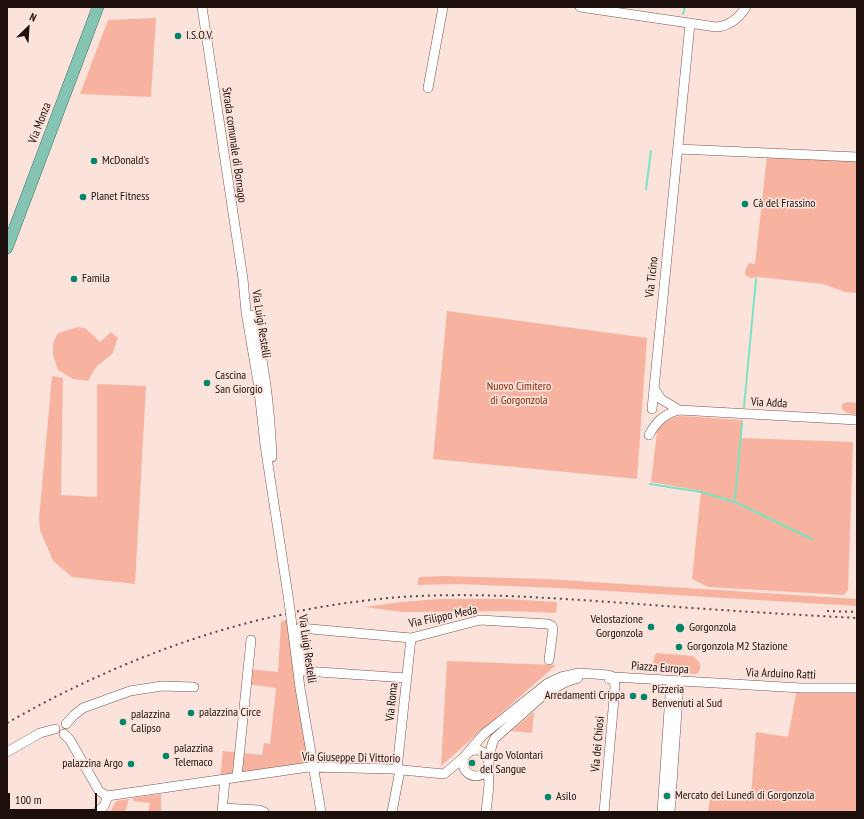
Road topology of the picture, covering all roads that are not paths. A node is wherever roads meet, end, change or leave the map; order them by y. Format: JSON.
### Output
{"nodes":[{"id":1,"x":98,"y":7,"type":"edge"},
{"id":2,"x":443,"y":7,"type":"edge"},
{"id":3,"x":580,"y":7,"type":"edge"},
{"id":4,"x":746,"y":7,"type":"edge"},
{"id":5,"x":202,"y":11,"type":"edge"},
{"id":6,"x":634,"y":11,"type":"edge"},
{"id":7,"x":690,"y":24,"type":"junction"},
{"id":8,"x":428,"y":88,"type":"dead end"},
{"id":9,"x":678,"y":148,"type":"junction"},
{"id":10,"x":857,"y":157,"type":"edge"},
{"id":11,"x":7,"y":248,"type":"edge"},
{"id":12,"x":242,"y":279,"type":"joint"},
{"id":13,"x":654,"y":388,"type":"junction"},
{"id":14,"x":666,"y":403,"type":"junction"},
{"id":15,"x":652,"y":409,"type":"junction"},
{"id":16,"x":679,"y":410,"type":"junction"},
{"id":17,"x":667,"y":414,"type":"junction"},
{"id":18,"x":857,"y":420,"type":"edge"},
{"id":19,"x":649,"y":435,"type":"dead end"},
{"id":20,"x":410,"y":638,"type":"junction"},
{"id":21,"x":251,"y":640,"type":"dead end"},
{"id":22,"x":550,"y":660,"type":"dead end"},
{"id":23,"x":614,"y":677,"type":"junction"},
{"id":24,"x":407,"y":678,"type":"junction"},
{"id":25,"x":675,"y":681,"type":"junction"},
{"id":26,"x":704,"y":683,"type":"joint"},
{"id":27,"x":194,"y":687,"type":"dead end"},
{"id":28,"x":857,"y":688,"type":"edge"},
{"id":29,"x":65,"y":729,"type":"junction"},
{"id":30,"x":7,"y":752,"type":"edge"},
{"id":31,"x":466,"y":755,"type":"junction"},
{"id":32,"x":488,"y":765,"type":"junction"},
{"id":33,"x":315,"y":768,"type":"junction"},
{"id":34,"x":398,"y":770,"type":"junction"},
{"id":35,"x":237,"y":777,"type":"junction"},
{"id":36,"x":225,"y":779,"type":"junction"},
{"id":37,"x":108,"y":796,"type":"junction"},
{"id":38,"x":222,"y":810,"type":"edge"},
{"id":39,"x":97,"y":812,"type":"edge"},
{"id":40,"x":264,"y":812,"type":"edge"},
{"id":41,"x":321,"y":812,"type":"edge"},
{"id":42,"x":392,"y":812,"type":"edge"},
{"id":43,"x":486,"y":812,"type":"edge"},
{"id":44,"x":604,"y":812,"type":"edge"},
{"id":45,"x":662,"y":812,"type":"edge"},
{"id":46,"x":670,"y":812,"type":"edge"}],
"edges":[{"from":1,"to":11,"type":"main road","name":"Via Monza"},
{"from":2,"to":8,"type":"street"},
{"from":3,"to":6,"type":"street"},
{"from":4,"to":7,"type":"street"},
{"from":5,"to":12,"type":"street","name":"Strada comunale di Bornago"},
{"from":6,"to":7,"type":"street"},
{"from":7,"to":9,"type":"street","name":"Via Ticino"},
{"from":9,"to":10,"type":"street"},
{"from":9,"to":13,"type":"street","name":"Via Ticino"},
{"from":12,"to":33,"type":"street","name":"Via Luigi Restelli","bridge":true},
{"from":13,"to":14,"type":"street","name":"Via Adda"},
{"from":13,"to":15,"type":"street","name":"Via Ticino"},
{"from":14,"to":15,"type":"street"},
{"from":14,"to":16,"type":"street","name":"Via Adda"},
{"from":15,"to":17,"type":"street"},
{"from":16,"to":17,"type":"street","name":"Via Adda"},
{"from":16,"to":18,"type":"street","name":"Via Adda"},
{"from":17,"to":19,"type":"street","name":"Via Adda"},
{"from":20,"to":22,"type":"street","name":"Via Filippo Meda"},
{"from":20,"to":24,"type":"street","name":"Via Roma"},
{"from":20,"to":24,"type":"street","name":"Via Filippo Meda"},
{"from":21,"to":35,"type":"street"},
{"from":23,"to":25,"type":"street","name":"Piazza Europa"},
{"from":23,"to":31,"type":"street"},
{"from":23,"to":32,"type":"street"},
{"from":23,"to":44,"type":"street","name":"Via dei Chiosi"},
{"from":24,"to":34,"type":"street","name":"Via Roma"},
{"from":25,"to":26,"type":"street","name":"Piazza Europa"},
{"from":25,"to":45,"type":"street"},
{"from":25,"to":46,"type":"street"},
{"from":26,"to":28,"type":"street","name":"Via Arduino Ratti"},
{"from":27,"to":29,"type":"street"},
{"from":29,"to":30,"type":"street"},
{"from":29,"to":37,"type":"street"},
{"from":31,"to":32,"type":"street"},
{"from":31,"to":32,"type":"street"},
{"from":31,"to":34,"type":"street","name":"Via Giuseppe Di Vittorio"},
{"from":32,"to":43,"type":"street"},
{"from":33,"to":34,"type":"street","name":"Via Giuseppe Di Vittorio"},
{"from":33,"to":35,"type":"street","name":"Via Giuseppe Di Vittorio"},
{"from":33,"to":41,"type":"street","name":"Via Luigi Restelli"},
{"from":34,"to":42,"type":"street","name":"Via Roma"},
{"from":35,"to":36,"type":"street","name":"Via Giuseppe Di Vittorio"},
{"from":36,"to":37,"type":"street","name":"Via Giuseppe Di Vittorio"},
{"from":36,"to":38,"type":"street"},
{"from":37,"to":39,"type":"street"},
{"from":38,"to":40,"type":"street"}]}
